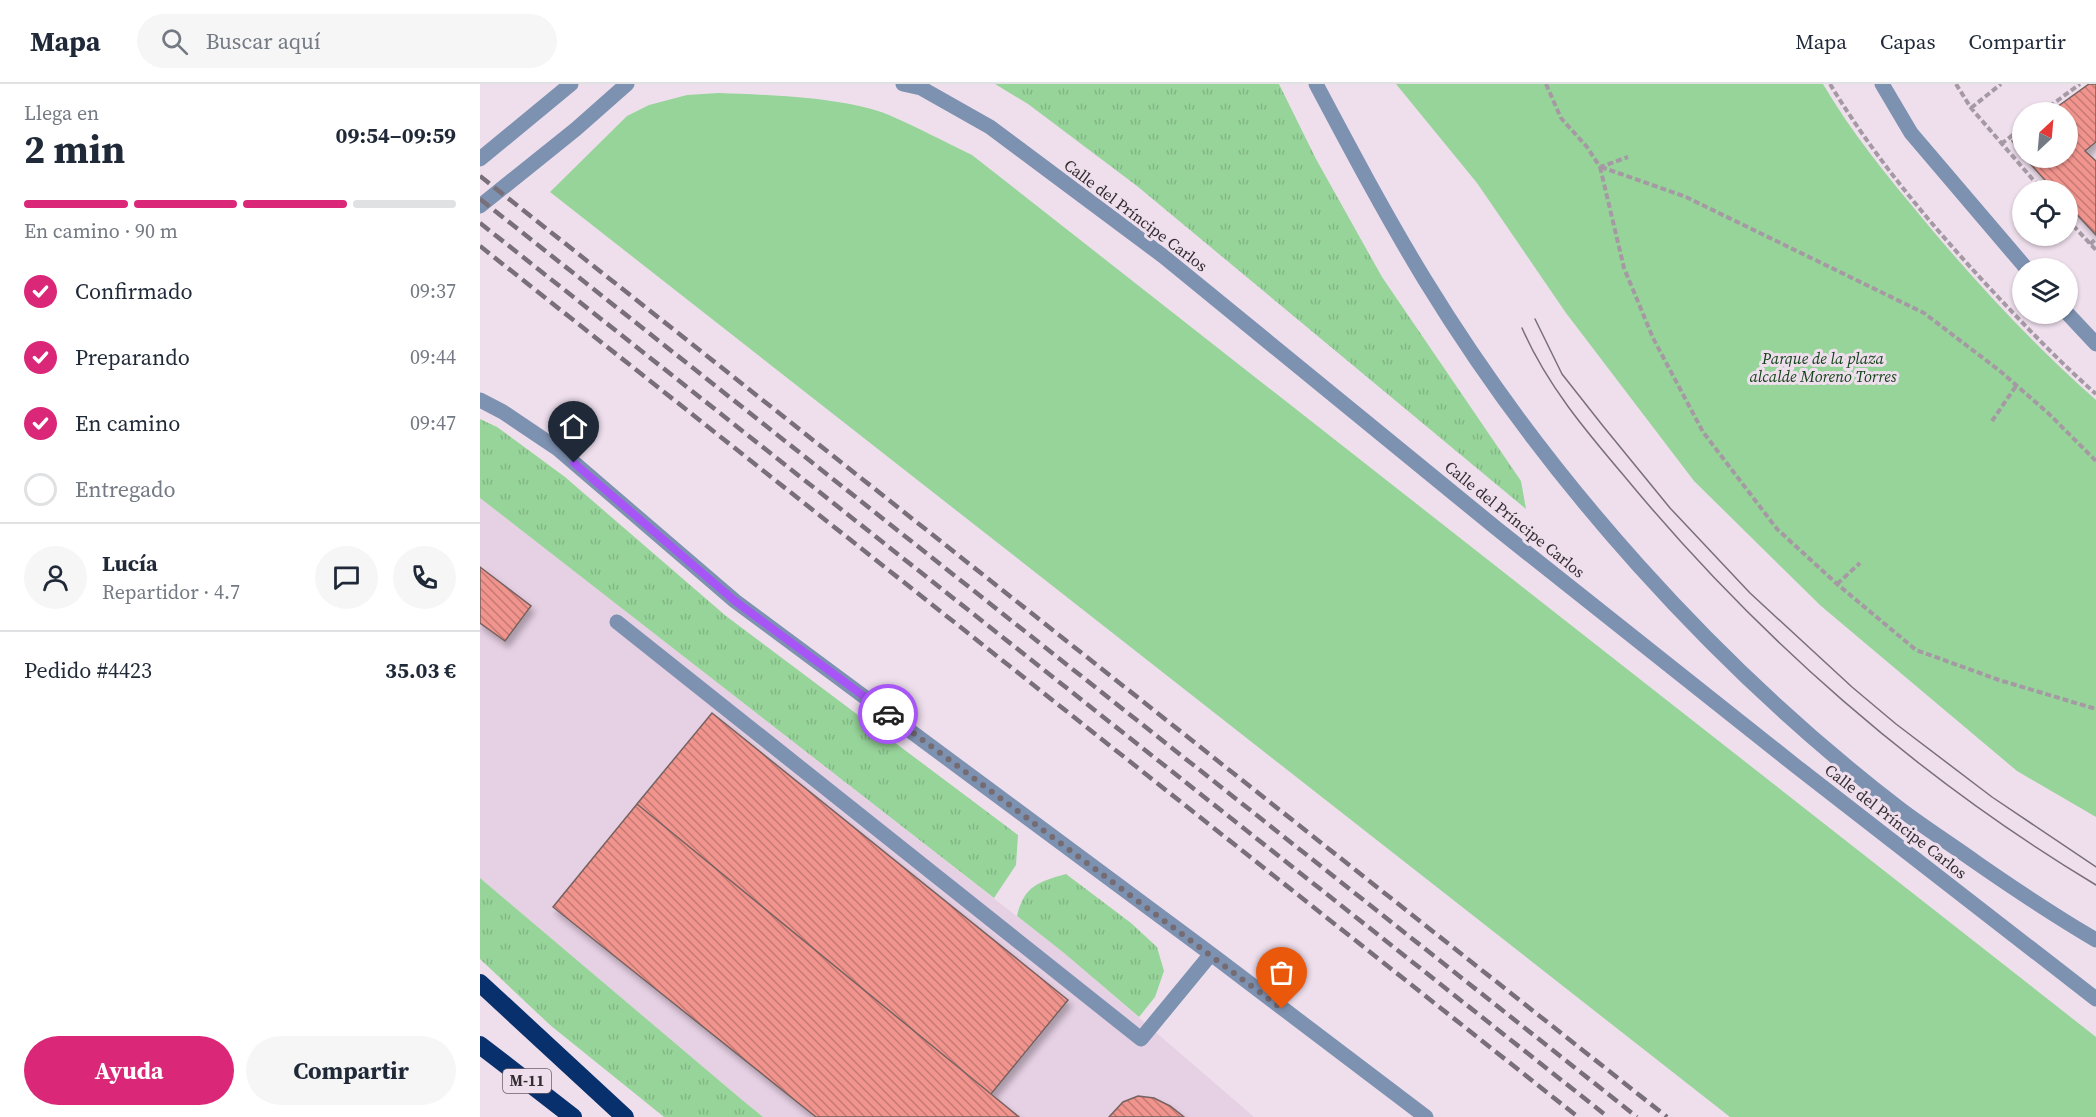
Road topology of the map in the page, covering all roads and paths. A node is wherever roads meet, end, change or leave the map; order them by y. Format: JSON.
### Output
{"nodes":[{"id":1,"x":571,"y":84,"type":"edge"},
{"id":2,"x":627,"y":84,"type":"edge"},
{"id":3,"x":903,"y":84,"type":"edge"},
{"id":4,"x":1316,"y":84,"type":"edge"},
{"id":5,"x":1546,"y":84,"type":"edge"},
{"id":6,"x":1830,"y":84,"type":"edge"},
{"id":7,"x":1882,"y":84,"type":"edge"},
{"id":8,"x":1956,"y":84,"type":"edge"},
{"id":9,"x":2001,"y":84,"type":"edge"},
{"id":10,"x":2080,"y":84,"type":"edge"},
{"id":11,"x":2065,"y":95,"type":"junction"},
{"id":12,"x":2069,"y":99,"type":"dead end"},
{"id":13,"x":2056,"y":102,"type":"edge"},
{"id":14,"x":1971,"y":108,"type":"junction"},
{"id":15,"x":2012,"y":136,"type":"edge"},
{"id":16,"x":2001,"y":144,"type":"junction"},
{"id":17,"x":1628,"y":157,"type":"dead end"},
{"id":18,"x":480,"y":159,"type":"edge"},
{"id":19,"x":1600,"y":167,"type":"junction"},
{"id":20,"x":2033,"y":180,"type":"edge"},
{"id":21,"x":480,"y":206,"type":"edge"},
{"id":22,"x":2078,"y":231,"type":"edge"},
{"id":23,"x":2096,"y":239,"type":"edge"},
{"id":24,"x":2090,"y":244,"type":"junction"},
{"id":25,"x":2096,"y":250,"type":"edge"},
{"id":26,"x":2017,"y":258,"type":"edge"},
{"id":27,"x":2077,"y":324,"type":"edge"},
{"id":28,"x":2096,"y":344,"type":"edge"},
{"id":29,"x":2016,"y":386,"type":"junction"},
{"id":30,"x":2096,"y":394,"type":"edge"},
{"id":31,"x":480,"y":400,"type":"edge"},
{"id":32,"x":1992,"y":421,"type":"dead end"},
{"id":33,"x":2096,"y":461,"type":"edge"},
{"id":34,"x":1860,"y":563,"type":"dead end"},
{"id":35,"x":1837,"y":585,"type":"junction"},
{"id":36,"x":617,"y":622,"type":"dead end"},
{"id":37,"x":2096,"y":709,"type":"edge"},
{"id":38,"x":2096,"y":940,"type":"edge"},
{"id":39,"x":1211,"y":954,"type":"junction"},
{"id":40,"x":480,"y":983,"type":"edge"},
{"id":41,"x":2096,"y":999,"type":"edge"},
{"id":42,"x":480,"y":1045,"type":"edge"},
{"id":43,"x":573,"y":1117,"type":"edge"},
{"id":44,"x":625,"y":1117,"type":"edge"},
{"id":45,"x":1426,"y":1117,"type":"edge"}],
"edges":[{"from":1,"to":18,"type":"street"},
{"from":2,"to":21,"type":"street"},
{"from":3,"to":41,"type":"street","name":"Calle del Príncipe Carlos"},
{"from":4,"to":38,"type":"street","name":"Calle del Príncipe Carlos"},
{"from":5,"to":19,"type":"path"},
{"from":6,"to":30,"type":"path"},
{"from":7,"to":26,"type":"street"},
{"from":8,"to":14,"type":"path"},
{"from":9,"to":14,"type":"path"},
{"from":10,"to":11,"type":"path"},
{"from":11,"to":12,"type":"path"},
{"from":11,"to":13,"type":"path"},
{"from":14,"to":16,"type":"path"},
{"from":15,"to":16,"type":"path"},
{"from":16,"to":20,"type":"path"},
{"from":17,"to":19,"type":"path"},
{"from":19,"to":29,"type":"path"},
{"from":19,"to":35,"type":"path"},
{"from":22,"to":24,"type":"path"},
{"from":23,"to":24,"type":"path"},
{"from":24,"to":25,"type":"path"},
{"from":27,"to":28,"type":"street"},
{"from":29,"to":32,"type":"path"},
{"from":29,"to":33,"type":"path"},
{"from":31,"to":39,"type":"street"},
{"from":34,"to":35,"type":"path"},
{"from":35,"to":37,"type":"path"},
{"from":36,"to":39,"type":"street"},
{"from":39,"to":45,"type":"street"},
{"from":40,"to":44,"type":"highway"},
{"from":42,"to":43,"type":"highway","number":"M-11"}]}
